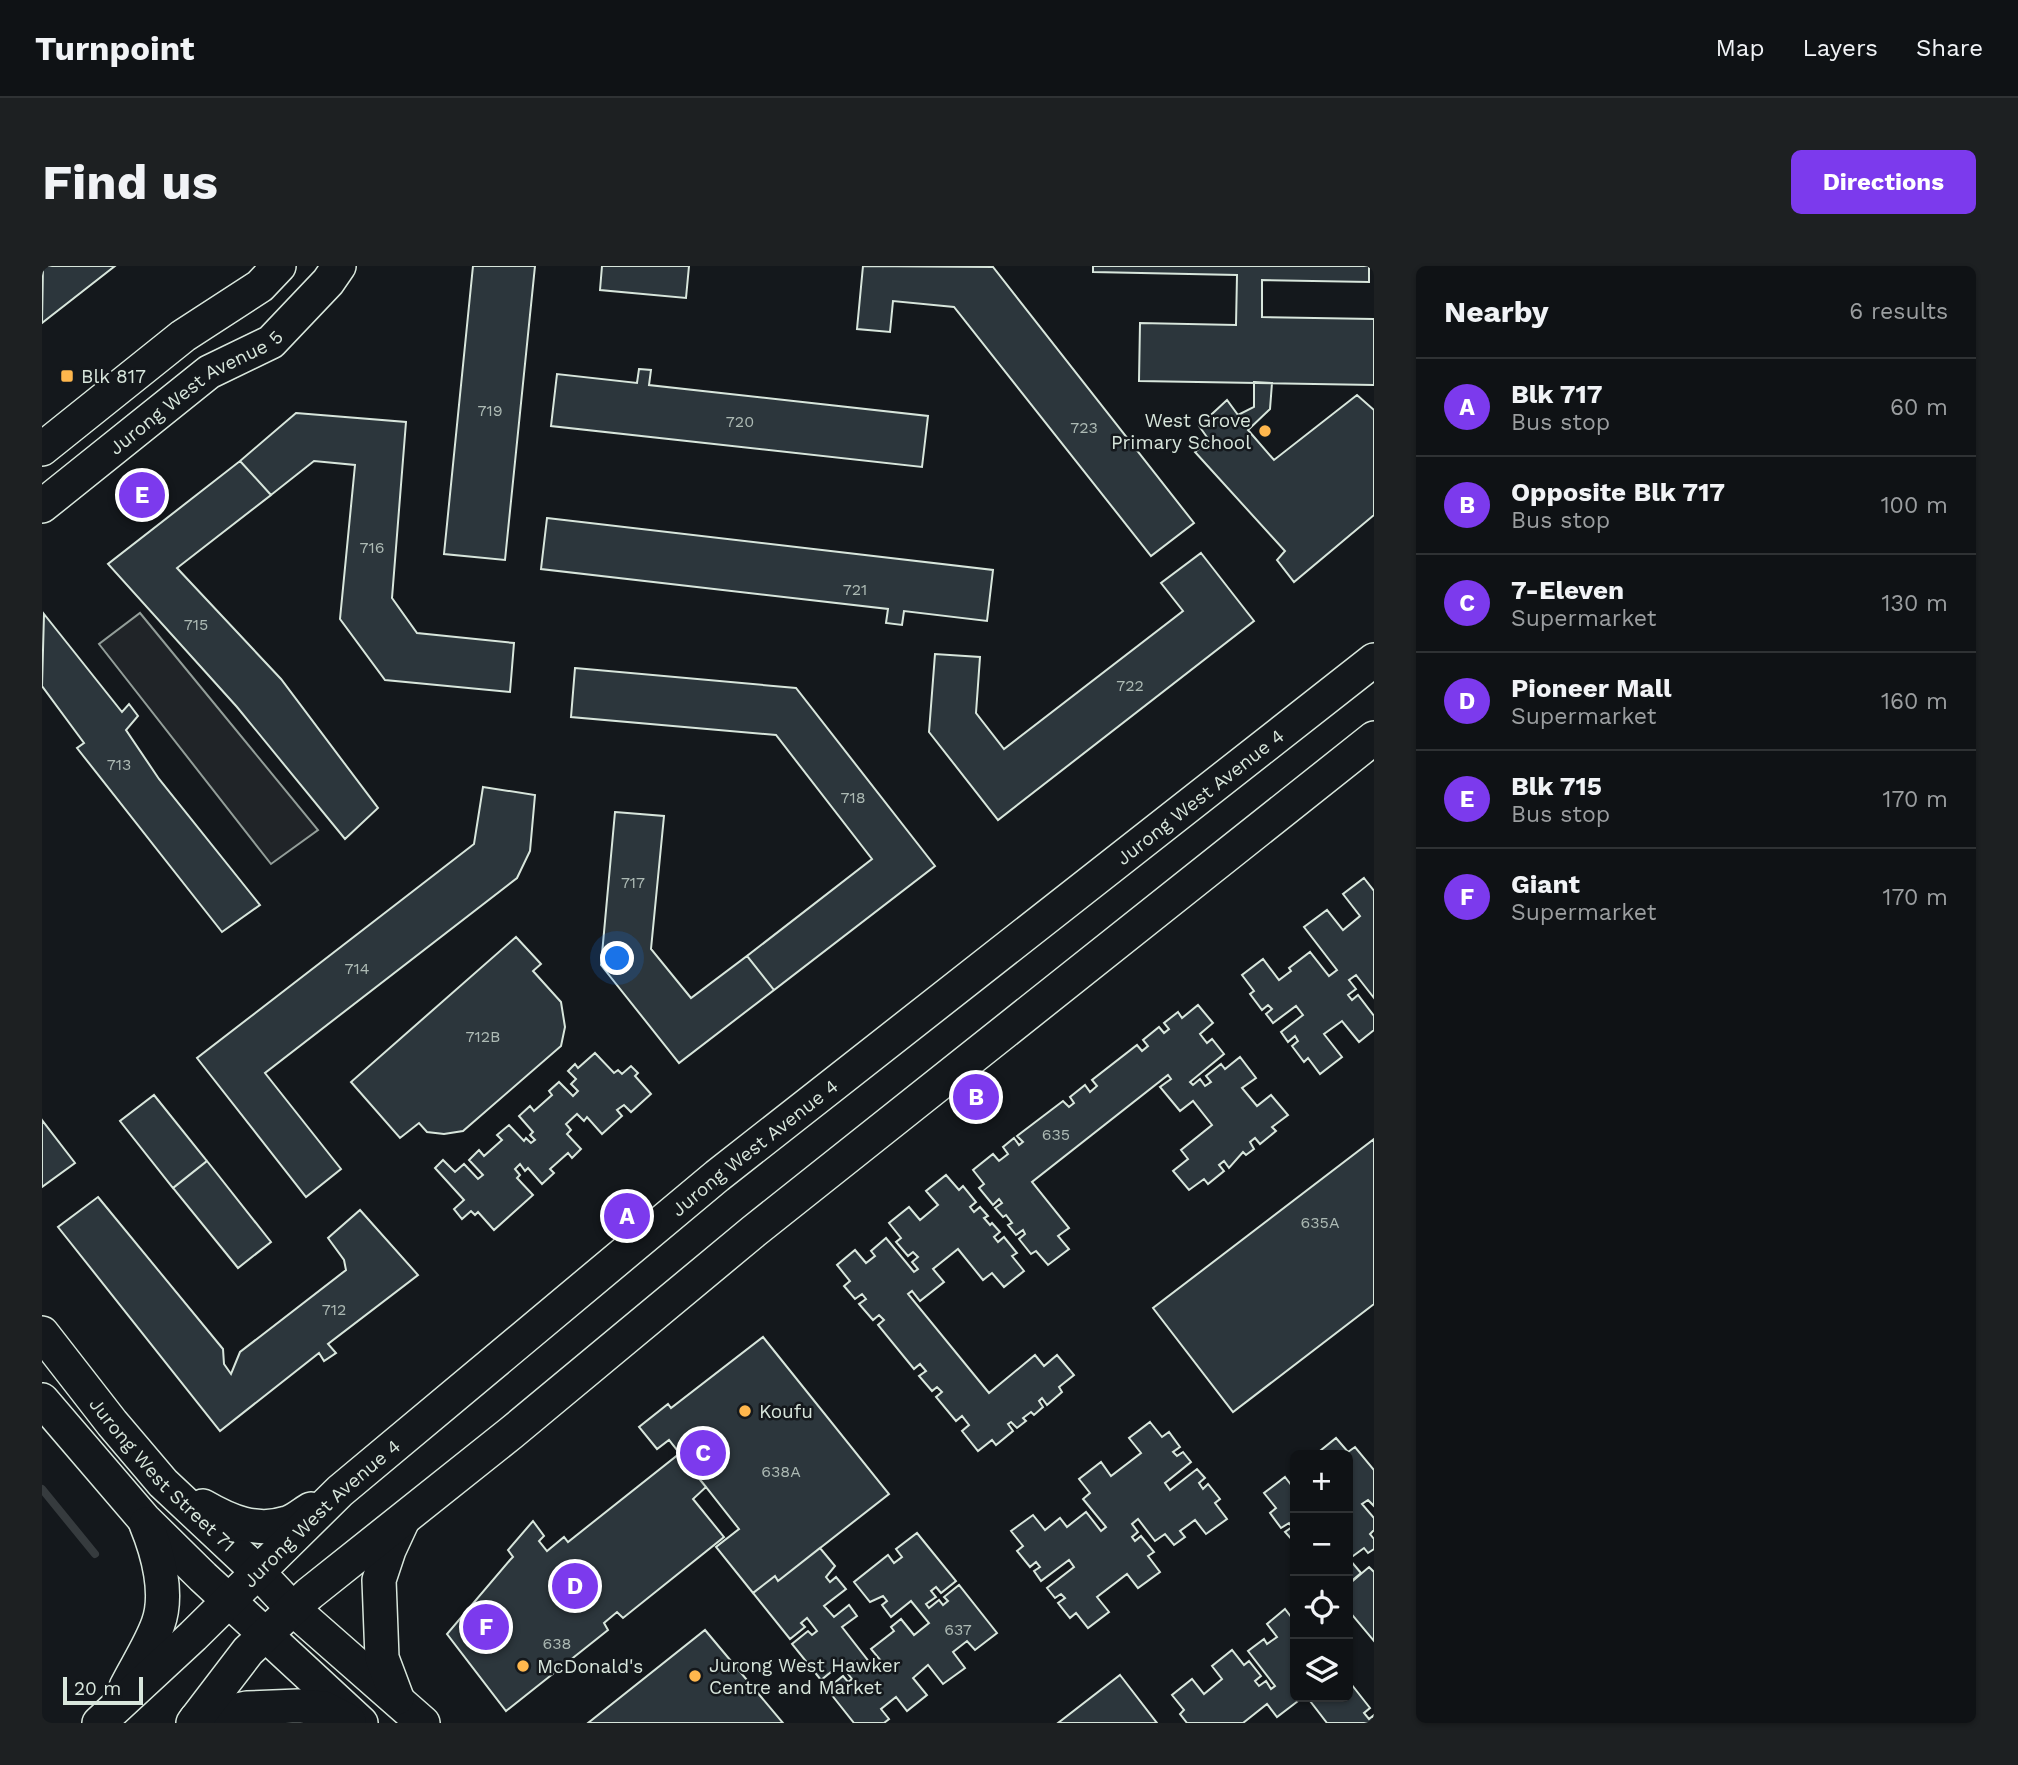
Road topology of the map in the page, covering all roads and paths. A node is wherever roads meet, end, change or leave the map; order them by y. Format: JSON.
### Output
{"nodes":[{"id":1,"x":279,"y":266,"type":"edge"},
{"id":2,"x":339,"y":266,"type":"edge"},
{"id":3,"x":42,"y":449,"type":"edge"},
{"id":4,"x":42,"y":506,"type":"edge"},
{"id":5,"x":1374,"y":660,"type":"edge"},
{"id":6,"x":1374,"y":738,"type":"edge"},
{"id":7,"x":42,"y":1333,"type":"edge"},
{"id":8,"x":42,"y":1400,"type":"edge"},
{"id":9,"x":163,"y":1483,"type":"junction"},
{"id":10,"x":340,"y":1491,"type":"junction"},
{"id":11,"x":144,"y":1519,"type":"junction"},
{"id":12,"x":403,"y":1520,"type":"junction"},
{"id":13,"x":257,"y":1571,"type":"junction"},
{"id":14,"x":228,"y":1600,"type":"junction"},
{"id":15,"x":292,"y":1608,"type":"junction"},
{"id":16,"x":266,"y":1635,"type":"junction"},
{"id":17,"x":397,"y":1699,"type":"junction"},
{"id":18,"x":108,"y":1714,"type":"edge"},
{"id":19,"x":194,"y":1721,"type":"edge"},
{"id":20,"x":353,"y":1723,"type":"edge"},
{"id":21,"x":361,"y":1723,"type":"edge"},
{"id":22,"x":423,"y":1723,"type":"edge"}],
"edges":[{"from":1,"to":3,"type":"main road"},
{"from":2,"to":4,"type":"main road","name":"Jurong West Avenue 5"},
{"from":5,"to":10,"type":"main road","name":"Jurong West Avenue 4"},
{"from":6,"to":12,"type":"main road"},
{"from":7,"to":9,"type":"main road","name":"Jurong West Street 71"},
{"from":8,"to":11,"type":"main road"},
{"from":9,"to":10,"type":"main road"},
{"from":9,"to":13,"type":"main road","name":"Jurong West Street 71"},
{"from":10,"to":13,"type":"main road","name":"Jurong West Avenue 4"},
{"from":11,"to":14,"type":"main road"},
{"from":11,"to":18,"type":"main road"},
{"from":12,"to":15,"type":"main road"},
{"from":12,"to":17,"type":"main road"},
{"from":13,"to":14,"type":"main road","name":"Jurong West Avenue 4"},
{"from":13,"to":15,"type":"main road","name":"Jurong West Street 71"},
{"from":14,"to":16,"type":"main road"},
{"from":14,"to":18,"type":"main road","name":"Jurong West Avenue 4"},
{"from":15,"to":16,"type":"main road"},
{"from":15,"to":17,"type":"main road","name":"Jurong West Street 71"},
{"from":16,"to":19,"type":"main road"},
{"from":16,"to":21,"type":"main road"},
{"from":17,"to":22,"type":"main road","name":"Jurong West Street 71"},
{"from":19,"to":20,"type":"main road"}]}
